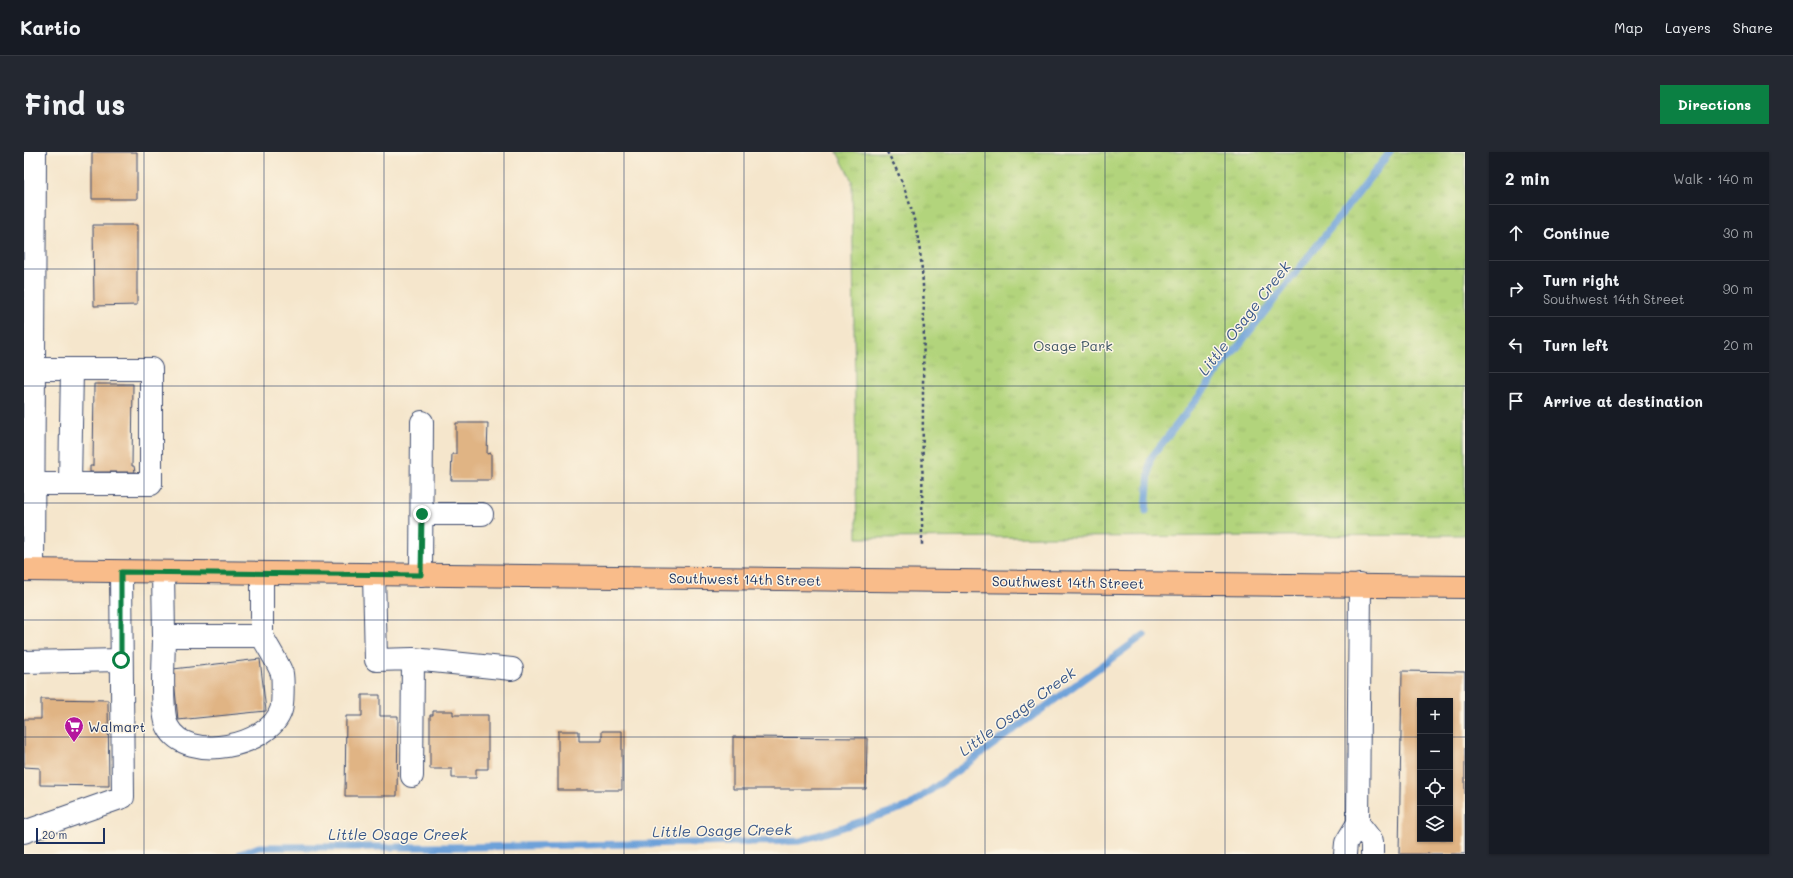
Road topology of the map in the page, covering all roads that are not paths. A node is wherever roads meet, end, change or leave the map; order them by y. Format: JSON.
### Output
{"nodes":[{"id":1,"x":35,"y":152,"type":"edge"},
{"id":2,"x":29,"y":235,"type":"edge"},
{"id":3,"x":31,"y":360,"type":"edge"},
{"id":4,"x":72,"y":369,"type":"junction"},
{"id":5,"x":422,"y":422,"type":"dead end"},
{"id":6,"x":34,"y":484,"type":"junction"},
{"id":7,"x":70,"y":484,"type":"junction"},
{"id":8,"x":422,"y":514,"type":"junction"},
{"id":9,"x":482,"y":514,"type":"dead end"},
{"id":10,"x":29,"y":570,"type":"edge"},
{"id":11,"x":121,"y":572,"type":"junction"},
{"id":12,"x":163,"y":572,"type":"junction"},
{"id":13,"x":262,"y":573,"type":"junction"},
{"id":14,"x":374,"y":574,"type":"junction"},
{"id":15,"x":421,"y":575,"type":"junction"},
{"id":16,"x":1360,"y":585,"type":"junction"},
{"id":17,"x":1465,"y":587,"type":"edge"},
{"id":18,"x":164,"y":636,"type":"junction"},
{"id":19,"x":262,"y":636,"type":"junction"},
{"id":20,"x":413,"y":659,"type":"junction"},
{"id":21,"x":121,"y":660,"type":"junction"},
{"id":22,"x":24,"y":662,"type":"edge"},
{"id":23,"x":512,"y":669,"type":"dead end"},
{"id":24,"x":412,"y":776,"type":"dead end"},
{"id":25,"x":1358,"y":824,"type":"junction"},
{"id":26,"x":24,"y":832,"type":"edge"},
{"id":27,"x":1345,"y":854,"type":"edge"},
{"id":28,"x":1372,"y":854,"type":"edge"}],
"edges":[{"from":1,"to":2,"type":"street"},
{"from":2,"to":3,"type":"street"},
{"from":3,"to":4,"type":"street"},
{"from":3,"to":6,"type":"street"},
{"from":4,"to":7,"type":"street"},
{"from":4,"to":7,"type":"street"},
{"from":5,"to":8,"type":"street"},
{"from":6,"to":7,"type":"street"},
{"from":6,"to":10,"type":"street"},
{"from":8,"to":9,"type":"street"},
{"from":8,"to":15,"type":"street"},
{"from":10,"to":11,"type":"main road","name":"Southwest 14th Street"},
{"from":11,"to":12,"type":"main road","name":"Southwest 14th Street"},
{"from":11,"to":21,"type":"street"},
{"from":12,"to":13,"type":"main road","name":"Southwest 14th Street"},
{"from":12,"to":18,"type":"street"},
{"from":13,"to":14,"type":"main road","name":"Southwest 14th Street"},
{"from":13,"to":19,"type":"street"},
{"from":14,"to":15,"type":"main road","name":"Southwest 14th Street"},
{"from":14,"to":20,"type":"street"},
{"from":15,"to":16,"type":"main road","name":"Southwest 14th Street"},
{"from":16,"to":17,"type":"main road","name":"Southwest 14th Street"},
{"from":16,"to":25,"type":"street"},
{"from":18,"to":19,"type":"street"},
{"from":18,"to":19,"type":"street"},
{"from":20,"to":23,"type":"street"},
{"from":20,"to":24,"type":"street"},
{"from":21,"to":22,"type":"street"},
{"from":21,"to":26,"type":"street"},
{"from":25,"to":27,"type":"street"},
{"from":25,"to":28,"type":"street"}]}
